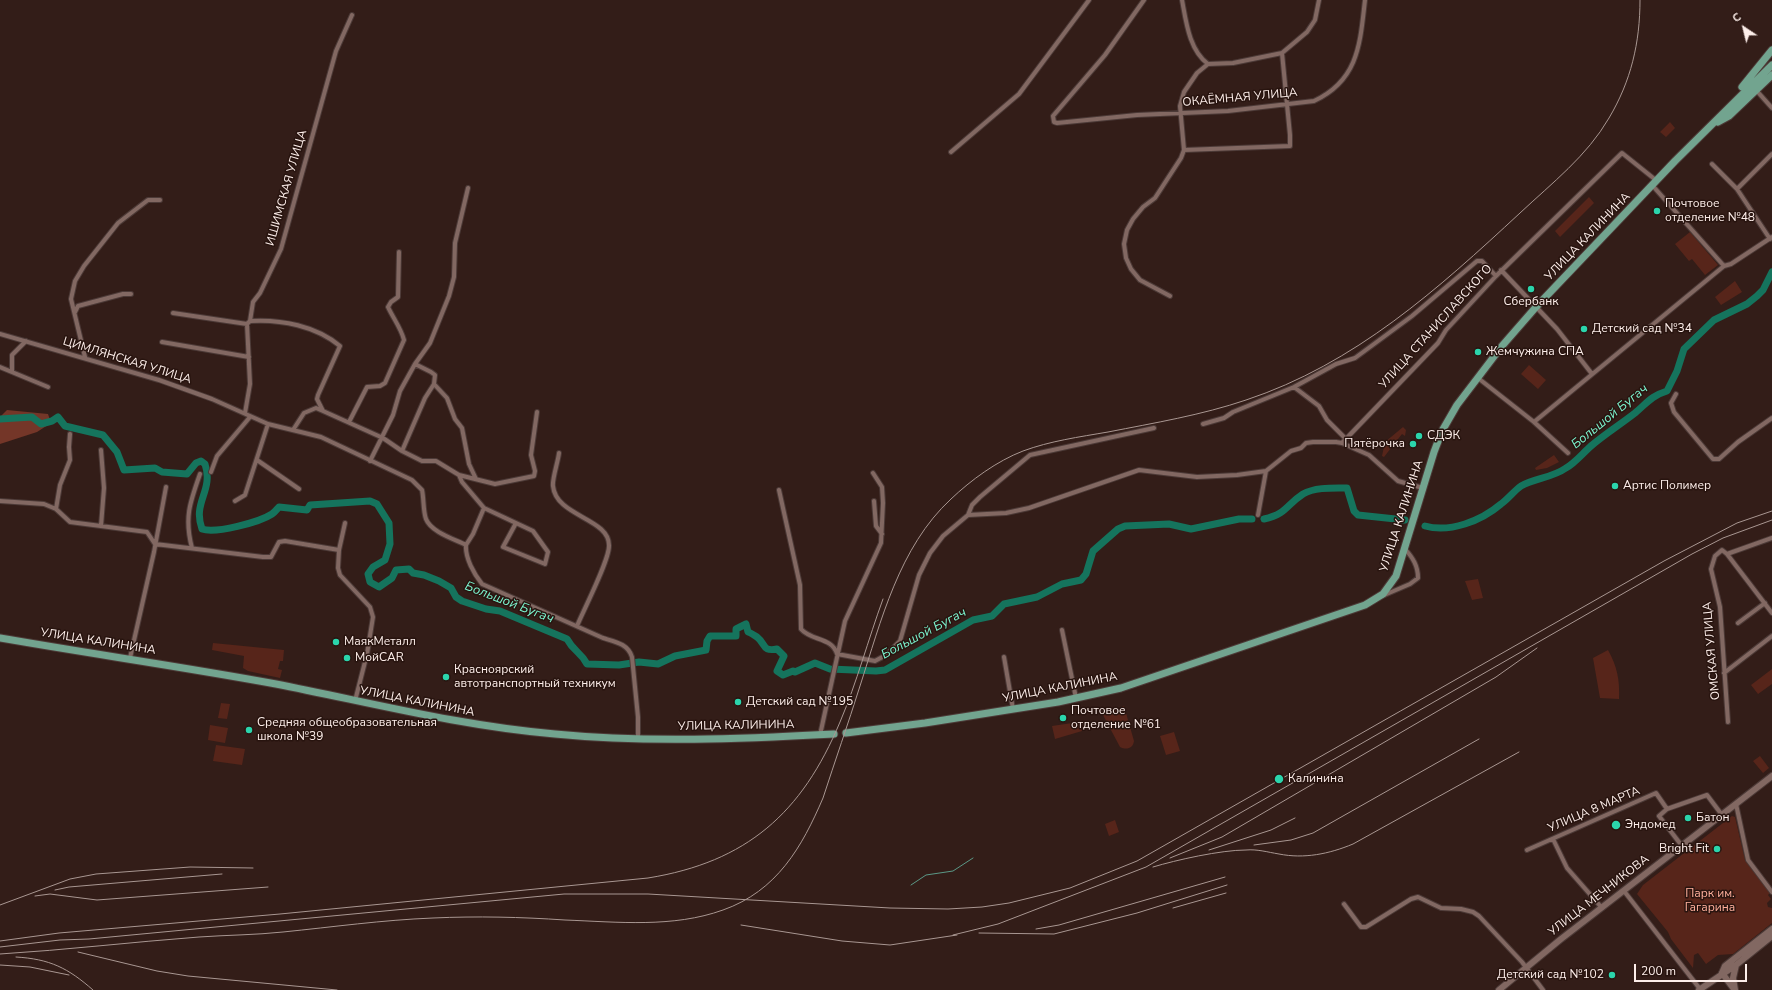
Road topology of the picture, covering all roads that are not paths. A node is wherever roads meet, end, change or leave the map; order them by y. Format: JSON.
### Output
{"nodes":[{"id":1,"x":1090,"y":0,"type":"edge"},
{"id":2,"x":1144,"y":0,"type":"edge"},
{"id":3,"x":1182,"y":0,"type":"edge"},
{"id":4,"x":1319,"y":0,"type":"edge"},
{"id":5,"x":1366,"y":0,"type":"edge"},
{"id":6,"x":352,"y":14,"type":"dead end"},
{"id":7,"x":1772,"y":50,"type":"edge"},
{"id":8,"x":1282,"y":53,"type":"junction"},
{"id":9,"x":1208,"y":64,"type":"junction"},
{"id":10,"x":1772,"y":65,"type":"edge"},
{"id":11,"x":1772,"y":75,"type":"edge"},
{"id":12,"x":1756,"y":90,"type":"junction"},
{"id":13,"x":1287,"y":105,"type":"junction"},
{"id":14,"x":1772,"y":108,"type":"edge"},
{"id":15,"x":1181,"y":114,"type":"junction"},
{"id":16,"x":1707,"y":131,"type":"junction"},
{"id":17,"x":1184,"y":150,"type":"junction"},
{"id":18,"x":951,"y":152,"type":"dead end"},
{"id":19,"x":1772,"y":154,"type":"edge"},
{"id":20,"x":1712,"y":164,"type":"dead end"},
{"id":21,"x":1654,"y":183,"type":"junction"},
{"id":22,"x":468,"y":188,"type":"dead end"},
{"id":23,"x":1737,"y":189,"type":"junction"},
{"id":24,"x":160,"y":200,"type":"dead end"},
{"id":25,"x":1771,"y":238,"type":"edge"},
{"id":26,"x":399,"y":252,"type":"dead end"},
{"id":27,"x":1724,"y":266,"type":"junction"},
{"id":28,"x":1501,"y":270,"type":"junction"},
{"id":29,"x":1496,"y":276,"type":"junction"},
{"id":30,"x":131,"y":294,"type":"dead end"},
{"id":31,"x":1170,"y":296,"type":"dead end"},
{"id":32,"x":1536,"y":307,"type":"junction"},
{"id":33,"x":173,"y":313,"type":"dead end"},
{"id":34,"x":74,"y":314,"type":"junction"},
{"id":35,"x":249,"y":322,"type":"junction"},
{"id":36,"x":0,"y":334,"type":"edge"},
{"id":37,"x":26,"y":341,"type":"junction"},
{"id":38,"x":162,"y":342,"type":"dead end"},
{"id":39,"x":85,"y":357,"type":"junction"},
{"id":40,"x":249,"y":357,"type":"junction"},
{"id":41,"x":415,"y":364,"type":"junction"},
{"id":42,"x":0,"y":367,"type":"edge"},
{"id":43,"x":12,"y":372,"type":"junction"},
{"id":44,"x":1592,"y":374,"type":"junction"},
{"id":45,"x":1478,"y":378,"type":"junction"},
{"id":46,"x":434,"y":384,"type":"junction"},
{"id":47,"x":48,"y":387,"type":"dead end"},
{"id":48,"x":1294,"y":387,"type":"junction"},
{"id":49,"x":1676,"y":394,"type":"dead end"},
{"id":50,"x":323,"y":411,"type":"junction"},
{"id":51,"x":537,"y":412,"type":"dead end"},
{"id":52,"x":245,"y":413,"type":"junction"},
{"id":53,"x":250,"y":417,"type":"junction"},
{"id":54,"x":1772,"y":418,"type":"edge"},
{"id":55,"x":349,"y":422,"type":"junction"},
{"id":56,"x":1534,"y":422,"type":"junction"},
{"id":57,"x":268,"y":424,"type":"junction"},
{"id":58,"x":1203,"y":424,"type":"dead end"},
{"id":59,"x":1154,"y":428,"type":"dead end"},
{"id":60,"x":293,"y":430,"type":"junction"},
{"id":61,"x":70,"y":434,"type":"dead end"},
{"id":62,"x":383,"y":438,"type":"junction"},
{"id":63,"x":1345,"y":438,"type":"junction"},
{"id":64,"x":1342,"y":442,"type":"junction"},
{"id":65,"x":101,"y":450,"type":"dead end"},
{"id":66,"x":402,"y":451,"type":"junction"},
{"id":67,"x":560,"y":453,"type":"dead end"},
{"id":68,"x":1568,"y":453,"type":"dead end"},
{"id":69,"x":257,"y":460,"type":"junction"},
{"id":70,"x":370,"y":461,"type":"junction"},
{"id":71,"x":1266,"y":471,"type":"junction"},
{"id":72,"x":211,"y":472,"type":"dead end"},
{"id":73,"x":873,"y":473,"type":"dead end"},
{"id":74,"x":200,"y":474,"type":"dead end"},
{"id":75,"x":458,"y":474,"type":"junction"},
{"id":76,"x":476,"y":479,"type":"junction"},
{"id":77,"x":166,"y":487,"type":"dead end"},
{"id":78,"x":1422,"y":488,"type":"junction"},
{"id":79,"x":299,"y":489,"type":"dead end"},
{"id":80,"x":779,"y":490,"type":"dead end"},
{"id":81,"x":0,"y":501,"type":"edge"},
{"id":82,"x":235,"y":501,"type":"dead end"},
{"id":83,"x":874,"y":501,"type":"dead end"},
{"id":84,"x":484,"y":508,"type":"junction"},
{"id":85,"x":56,"y":509,"type":"junction"},
{"id":86,"x":968,"y":515,"type":"junction"},
{"id":87,"x":1258,"y":515,"type":"dead end"},
{"id":88,"x":345,"y":523,"type":"dead end"},
{"id":89,"x":516,"y":523,"type":"junction"},
{"id":90,"x":101,"y":526,"type":"junction"},
{"id":91,"x":883,"y":534,"type":"junction"},
{"id":92,"x":1772,"y":538,"type":"edge"},
{"id":93,"x":155,"y":544,"type":"junction"},
{"id":94,"x":466,"y":545,"type":"junction"},
{"id":95,"x":192,"y":548,"type":"junction"},
{"id":96,"x":1405,"y":549,"type":"junction"},
{"id":97,"x":339,"y":550,"type":"junction"},
{"id":98,"x":1727,"y":554,"type":"junction"},
{"id":99,"x":1377,"y":599,"type":"junction"},
{"id":100,"x":1764,"y":603,"type":"junction"},
{"id":101,"x":1772,"y":613,"type":"edge"},
{"id":102,"x":1738,"y":623,"type":"dead end"},
{"id":103,"x":577,"y":626,"type":"junction"},
{"id":104,"x":1062,"y":630,"type":"dead end"},
{"id":105,"x":1772,"y":636,"type":"edge"},
{"id":106,"x":0,"y":638,"type":"edge"},
{"id":107,"x":837,"y":654,"type":"junction"},
{"id":108,"x":1004,"y":657,"type":"dead end"},
{"id":109,"x":130,"y":658,"type":"junction"},
{"id":110,"x":1724,"y":673,"type":"junction"},
{"id":111,"x":1076,"y":698,"type":"junction"},
{"id":112,"x":355,"y":701,"type":"junction"},
{"id":113,"x":1013,"y":709,"type":"junction"},
{"id":114,"x":1728,"y":722,"type":"dead end"},
{"id":115,"x":820,"y":735,"type":"junction"},
{"id":116,"x":638,"y":738,"type":"junction"},
{"id":117,"x":1772,"y":776,"type":"edge"},
{"id":118,"x":1736,"y":804,"type":"junction"},
{"id":119,"x":1667,"y":809,"type":"junction"},
{"id":120,"x":1722,"y":815,"type":"junction"},
{"id":121,"x":1553,"y":839,"type":"junction"},
{"id":122,"x":1682,"y":846,"type":"junction"},
{"id":123,"x":1527,"y":850,"type":"dead end"},
{"id":124,"x":1624,"y":891,"type":"junction"},
{"id":125,"x":1772,"y":892,"type":"edge"},
{"id":126,"x":1344,"y":904,"type":"dead end"},
{"id":127,"x":1602,"y":908,"type":"junction"},
{"id":128,"x":1772,"y":929,"type":"edge"},
{"id":129,"x":1772,"y":936,"type":"edge"},
{"id":130,"x":1736,"y":965,"type":"junction"},
{"id":131,"x":1526,"y":968,"type":"junction"},
{"id":132,"x":1722,"y":973,"type":"junction"},
{"id":133,"x":1499,"y":990,"type":"edge"},
{"id":134,"x":1543,"y":990,"type":"edge"},
{"id":135,"x":1699,"y":990,"type":"edge"},
{"id":136,"x":1735,"y":990,"type":"edge"}],
"edges":[{"from":1,"to":18,"type":"street"},
{"from":2,"to":15,"type":"street","name":"ОКАЁМНАЯ УЛИЦА"},
{"from":3,"to":9,"type":"street"},
{"from":4,"to":8,"type":"street"},
{"from":5,"to":13,"type":"street","name":"ОКАЁМНАЯ УЛИЦА"},
{"from":6,"to":35,"type":"street","name":"ИШИМСКАЯ УЛИЦА"},
{"from":7,"to":16,"type":"main road","name":"УЛИЦА КАЛИНИНА"},
{"from":8,"to":9,"type":"street"},
{"from":8,"to":13,"type":"street"},
{"from":9,"to":15,"type":"street"},
{"from":10,"to":16,"type":"main road","name":"УЛИЦА КАЛИНИНА"},
{"from":11,"to":12,"type":"main road","name":"УЛИЦА КАЛИНИНА"},
{"from":12,"to":14,"type":"street"},
{"from":12,"to":16,"type":"main road","name":"УЛИЦА КАЛИНИНА"},
{"from":13,"to":15,"type":"street","name":"ОКАЁМНАЯ УЛИЦА"},
{"from":13,"to":17,"type":"street"},
{"from":15,"to":17,"type":"street"},
{"from":16,"to":21,"type":"main road","name":"УЛИЦА КАЛИНИНА"},
{"from":17,"to":31,"type":"street"},
{"from":19,"to":23,"type":"street"},
{"from":20,"to":23,"type":"street"},
{"from":21,"to":27,"type":"street"},
{"from":21,"to":28,"type":"street","name":"УЛИЦА СТАНИСЛАВСКОГО"},
{"from":21,"to":32,"type":"main road","name":"УЛИЦА КАЛИНИНА"},
{"from":22,"to":41,"type":"street"},
{"from":23,"to":25,"type":"street"},
{"from":24,"to":34,"type":"street"},
{"from":25,"to":27,"type":"street"},
{"from":26,"to":55,"type":"street"},
{"from":27,"to":44,"type":"street"},
{"from":28,"to":29,"type":"street","name":"УЛИЦА СТАНИСЛАВСКОГО"},
{"from":28,"to":32,"type":"street"},
{"from":29,"to":48,"type":"street","name":"УЛИЦА СТАНИСЛАВСКОГО"},
{"from":29,"to":63,"type":"street","name":"УЛИЦА СТАНИСЛАВСКОГО"},
{"from":30,"to":34,"type":"street"},
{"from":32,"to":44,"type":"street"},
{"from":32,"to":45,"type":"main road","name":"УЛИЦА КАЛИНИНА"},
{"from":33,"to":35,"type":"street"},
{"from":34,"to":39,"type":"street"},
{"from":35,"to":40,"type":"street","name":"ИШИМСКАЯ УЛИЦА"},
{"from":35,"to":50,"type":"street"},
{"from":36,"to":37,"type":"street","name":"ЦИМЛЯНСКАЯ УЛИЦА"},
{"from":37,"to":39,"type":"street","name":"ЦИМЛЯНСКАЯ УЛИЦА"},
{"from":37,"to":43,"type":"street"},
{"from":38,"to":40,"type":"street"},
{"from":39,"to":52,"type":"street","name":"ЦИМЛЯНСКАЯ УЛИЦА"},
{"from":40,"to":52,"type":"street","name":"ИШИМСКАЯ УЛИЦА"},
{"from":41,"to":46,"type":"street"},
{"from":41,"to":62,"type":"street"},
{"from":42,"to":43,"type":"street"},
{"from":43,"to":47,"type":"street"},
{"from":44,"to":56,"type":"street"},
{"from":45,"to":56,"type":"street"},
{"from":45,"to":78,"type":"main road","name":"УЛИЦА КАЛИНИНА"},
{"from":46,"to":66,"type":"street"},
{"from":46,"to":76,"type":"street"},
{"from":48,"to":58,"type":"street","name":"УЛИЦА СТАНИСЛАВСКОГО"},
{"from":48,"to":63,"type":"street"},
{"from":49,"to":54,"type":"street"},
{"from":50,"to":55,"type":"street"},
{"from":50,"to":60,"type":"street"},
{"from":51,"to":76,"type":"street"},
{"from":52,"to":53,"type":"street","name":"ЦИМЛЯНСКАЯ УЛИЦА"},
{"from":53,"to":57,"type":"street","name":"ЦИМЛЯНСКАЯ УЛИЦА"},
{"from":53,"to":72,"type":"street"},
{"from":55,"to":62,"type":"street"},
{"from":56,"to":68,"type":"street"},
{"from":57,"to":60,"type":"street","name":"ЦИМЛЯНСКАЯ УЛИЦА"},
{"from":57,"to":69,"type":"street"},
{"from":59,"to":86,"type":"street"},
{"from":60,"to":70,"type":"street","name":"ЦИМЛЯНСКАЯ УЛИЦА"},
{"from":61,"to":85,"type":"street"},
{"from":62,"to":66,"type":"street"},
{"from":62,"to":70,"type":"street"},
{"from":63,"to":64,"type":"street","name":"УЛИЦА СТАНИСЛАВСКОГО"},
{"from":64,"to":71,"type":"street"},
{"from":64,"to":78,"type":"street"},
{"from":65,"to":90,"type":"street"},
{"from":66,"to":75,"type":"street"},
{"from":67,"to":103,"type":"street"},
{"from":69,"to":79,"type":"street"},
{"from":69,"to":82,"type":"street"},
{"from":70,"to":94,"type":"street","name":"ЦИМЛЯНСКАЯ УЛИЦА"},
{"from":71,"to":86,"type":"street"},
{"from":71,"to":87,"type":"street"},
{"from":73,"to":91,"type":"street"},
{"from":74,"to":95,"type":"street"},
{"from":75,"to":76,"type":"street"},
{"from":75,"to":84,"type":"street"},
{"from":77,"to":93,"type":"street"},
{"from":78,"to":96,"type":"main road","name":"УЛИЦА КАЛИНИНА"},
{"from":80,"to":107,"type":"street"},
{"from":81,"to":85,"type":"street"},
{"from":83,"to":91,"type":"street"},
{"from":84,"to":89,"type":"street"},
{"from":84,"to":94,"type":"street"},
{"from":85,"to":90,"type":"street"},
{"from":86,"to":107,"type":"street"},
{"from":88,"to":97,"type":"street"},
{"from":89,"to":89,"type":"street"},
{"from":90,"to":93,"type":"street"},
{"from":91,"to":107,"type":"street"},
{"from":92,"to":98,"type":"street"},
{"from":93,"to":95,"type":"street"},
{"from":93,"to":109,"type":"street"},
{"from":94,"to":103,"type":"street"},
{"from":95,"to":97,"type":"street"},
{"from":96,"to":99,"type":"main road","name":"УЛИЦА КАЛИНИНА"},
{"from":96,"to":99,"type":"street"},
{"from":97,"to":112,"type":"street"},
{"from":98,"to":100,"type":"street"},
{"from":98,"to":110,"type":"street","name":"ОМСКАЯ УЛИЦА"},
{"from":99,"to":111,"type":"main road","name":"УЛИЦА КАЛИНИНА"},
{"from":100,"to":101,"type":"street"},
{"from":100,"to":102,"type":"street"},
{"from":103,"to":116,"type":"street"},
{"from":104,"to":111,"type":"street"},
{"from":105,"to":110,"type":"street"},
{"from":106,"to":109,"type":"main road","name":"УЛИЦА КАЛИНИНА"},
{"from":107,"to":115,"type":"street"},
{"from":108,"to":113,"type":"street"},
{"from":109,"to":112,"type":"main road","name":"УЛИЦА КАЛИНИНА"},
{"from":110,"to":114,"type":"street","name":"ОМСКАЯ УЛИЦА"},
{"from":111,"to":113,"type":"main road","name":"УЛИЦА КАЛИНИНА"},
{"from":112,"to":116,"type":"main road","name":"УЛИЦА КАЛИНИНА"},
{"from":113,"to":115,"type":"main road","name":"УЛИЦА КАЛИНИНА"},
{"from":115,"to":116,"type":"main road","name":"УЛИЦА КАЛИНИНА"},
{"from":117,"to":118,"type":"street","name":"УЛИЦА МЕЧНИКОВА"},
{"from":118,"to":120,"type":"street","name":"УЛИЦА МЕЧНИКОВА"},
{"from":118,"to":125,"type":"street"},
{"from":119,"to":120,"type":"street"},
{"from":119,"to":121,"type":"street","name":"УЛИЦА 8 МАРТА"},
{"from":119,"to":122,"type":"street"},
{"from":120,"to":122,"type":"street","name":"УЛИЦА МЕЧНИКОВА"},
{"from":121,"to":123,"type":"street","name":"УЛИЦА 8 МАРТА"},
{"from":121,"to":127,"type":"street"},
{"from":122,"to":124,"type":"street","name":"УЛИЦА МЕЧНИКОВА"},
{"from":124,"to":127,"type":"street","name":"УЛИЦА МЕЧНИКОВА"},
{"from":124,"to":135,"type":"street"},
{"from":126,"to":131,"type":"street"},
{"from":127,"to":131,"type":"street","name":"УЛИЦА МЕЧНИКОВА"},
{"from":128,"to":132,"type":"street"},
{"from":129,"to":130,"type":"street"},
{"from":130,"to":132,"type":"street"},
{"from":130,"to":136,"type":"street"},
{"from":131,"to":133,"type":"street","name":"УЛИЦА МЕЧНИКОВА"},
{"from":131,"to":134,"type":"street"},
{"from":132,"to":135,"type":"street"},
{"from":132,"to":136,"type":"street"}]}
